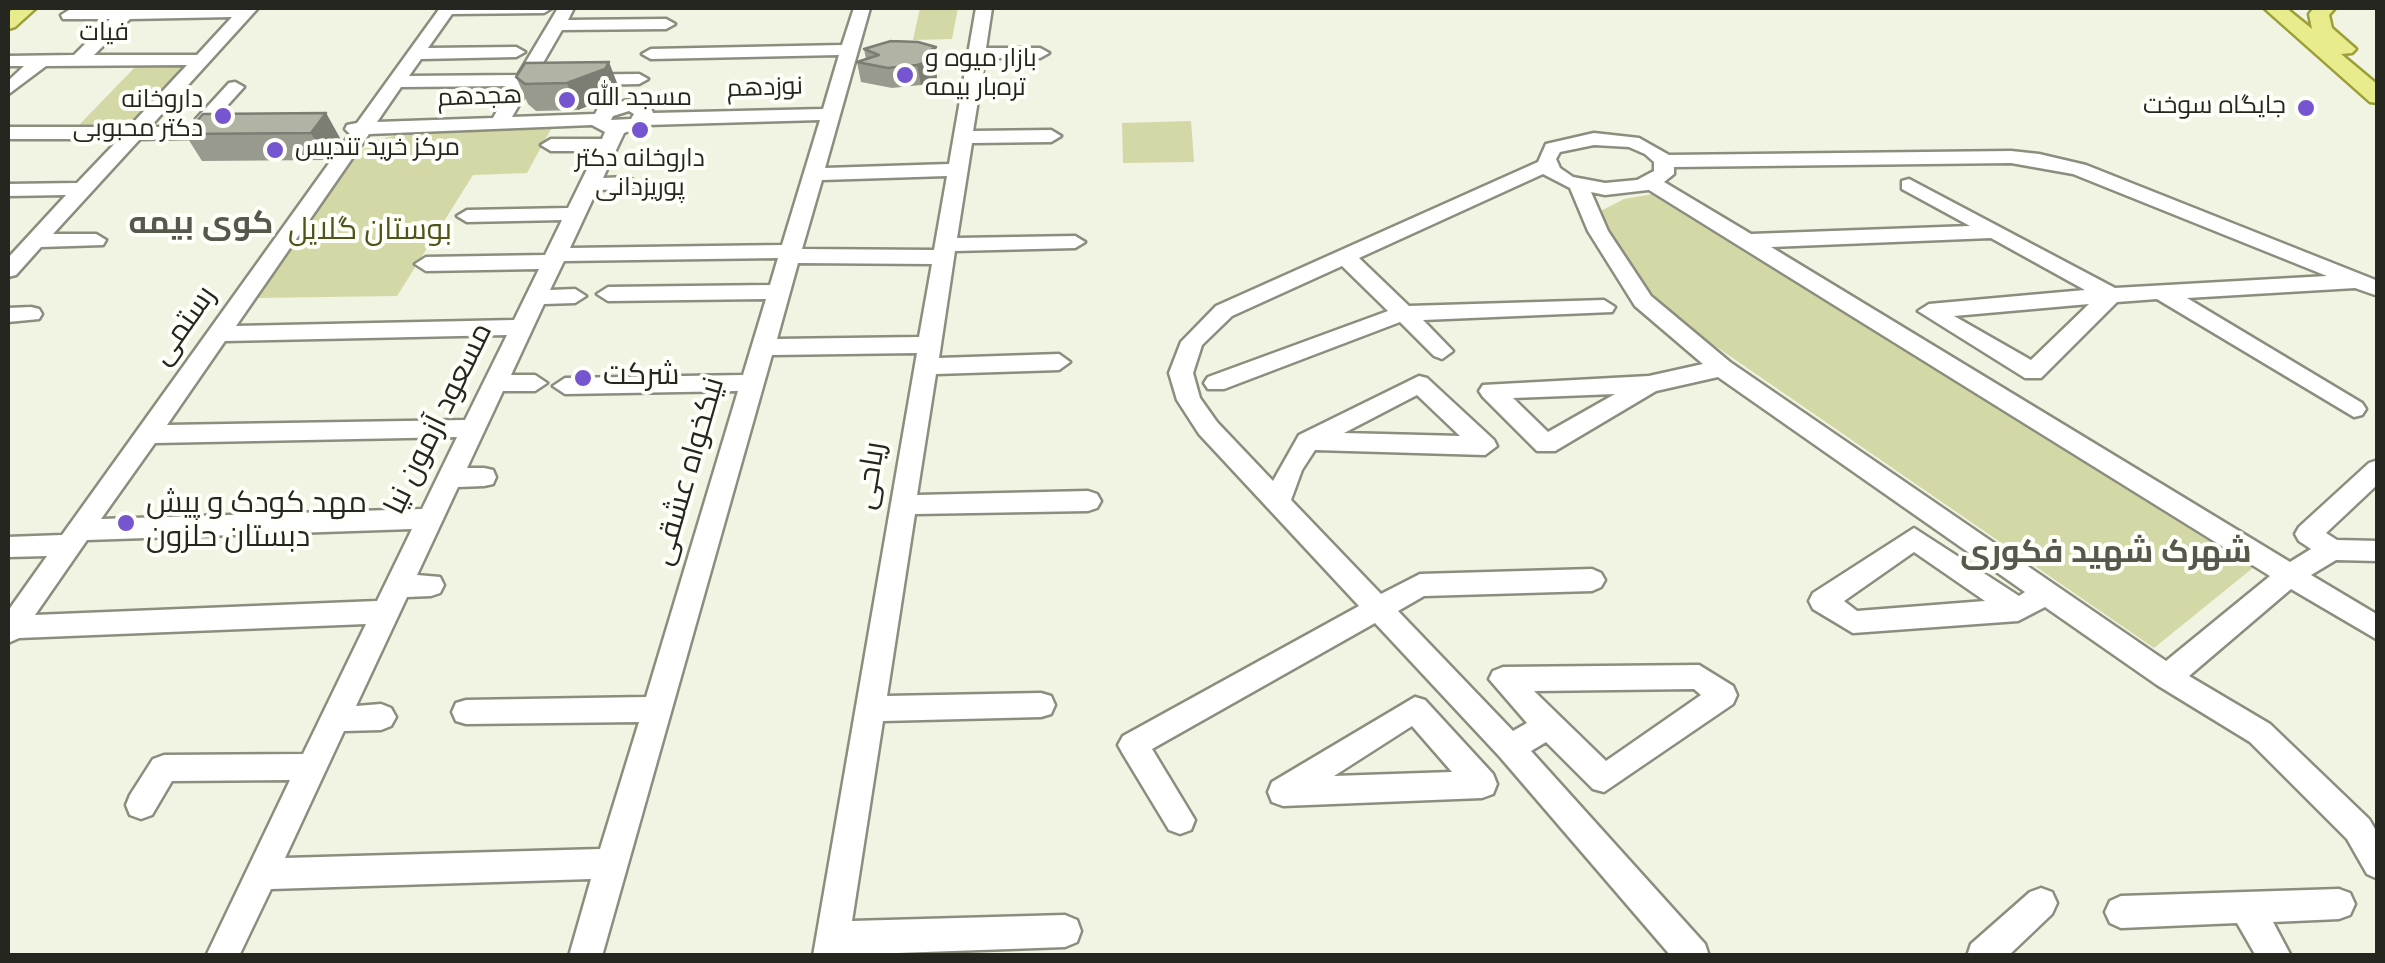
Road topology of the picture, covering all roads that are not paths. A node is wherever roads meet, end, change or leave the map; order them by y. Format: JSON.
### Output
{"nodes":[{"id":1,"x":26,"y":8,"type":"edge"},
{"id":2,"x":447,"y":8,"type":"edge"},
{"id":3,"x":544,"y":8,"type":"edge"},
{"id":4,"x":566,"y":8,"type":"edge"},
{"id":5,"x":862,"y":8,"type":"edge"},
{"id":6,"x":984,"y":8,"type":"edge"},
{"id":7,"x":2274,"y":8,"type":"edge"},
{"id":8,"x":2326,"y":8,"type":"edge"},
{"id":9,"x":248,"y":10,"type":"edge"},
{"id":10,"x":126,"y":14,"type":"junction"},
{"id":11,"x":70,"y":15,"type":"dead end"},
{"id":12,"x":670,"y":16,"type":"edge"},
{"id":13,"x":8,"y":23,"type":"edge"},
{"id":14,"x":556,"y":25,"type":"junction"},
{"id":15,"x":849,"y":50,"type":"junction"},
{"id":16,"x":516,"y":52,"type":"dead end"},
{"id":17,"x":976,"y":53,"type":"junction"},
{"id":18,"x":415,"y":54,"type":"junction"},
{"id":19,"x":651,"y":54,"type":"junction"},
{"id":20,"x":1040,"y":54,"type":"dead end"},
{"id":21,"x":202,"y":60,"type":"junction"},
{"id":22,"x":8,"y":61,"type":"edge"},
{"id":23,"x":42,"y":61,"type":"junction"},
{"id":24,"x":78,"y":61,"type":"junction"},
{"id":25,"x":2378,"y":77,"type":"edge"},
{"id":26,"x":638,"y":79,"type":"junction"},
{"id":27,"x":524,"y":80,"type":"junction"},
{"id":28,"x":395,"y":82,"type":"junction"},
{"id":29,"x":235,"y":87,"type":"dead end"},
{"id":30,"x":10,"y":88,"type":"dead end"},
{"id":31,"x":2378,"y":97,"type":"edge"},
{"id":32,"x":830,"y":114,"type":"junction"},
{"id":33,"x":203,"y":123,"type":"junction"},
{"id":34,"x":499,"y":123,"type":"junction"},
{"id":35,"x":612,"y":124,"type":"junction"},
{"id":36,"x":336,"y":127,"type":"dead end"},
{"id":37,"x":362,"y":128,"type":"junction"},
{"id":38,"x":135,"y":132,"type":"junction"},
{"id":39,"x":8,"y":133,"type":"edge"},
{"id":40,"x":962,"y":136,"type":"junction"},
{"id":41,"x":1051,"y":136,"type":"dead end"},
{"id":42,"x":552,"y":145,"type":"dead end"},
{"id":43,"x":1548,"y":165,"type":"junction"},
{"id":44,"x":957,"y":170,"type":"junction"},
{"id":45,"x":1658,"y":172,"type":"junction"},
{"id":46,"x":811,"y":174,"type":"junction"},
{"id":47,"x":628,"y":183,"type":"dead end"},
{"id":48,"x":590,"y":184,"type":"junction"},
{"id":49,"x":1578,"y":185,"type":"junction"},
{"id":50,"x":1909,"y":185,"type":"dead end"},
{"id":51,"x":82,"y":189,"type":"junction"},
{"id":52,"x":8,"y":190,"type":"edge"},
{"id":53,"x":576,"y":214,"type":"junction"},
{"id":54,"x":467,"y":216,"type":"dead end"},
{"id":55,"x":1996,"y":232,"type":"junction"},
{"id":56,"x":96,"y":240,"type":"dead end"},
{"id":57,"x":1748,"y":241,"type":"junction"},
{"id":58,"x":1075,"y":242,"type":"dead end"},
{"id":59,"x":788,"y":251,"type":"junction"},
{"id":60,"x":943,"y":251,"type":"junction"},
{"id":61,"x":17,"y":255,"type":"edge"},
{"id":62,"x":1346,"y":256,"type":"junction"},
{"id":63,"x":554,"y":258,"type":"junction"},
{"id":64,"x":426,"y":264,"type":"dead end"},
{"id":65,"x":2369,"y":286,"type":"edge"},
{"id":66,"x":777,"y":292,"type":"junction"},
{"id":67,"x":2161,"y":292,"type":"junction"},
{"id":68,"x":608,"y":294,"type":"dead end"},
{"id":69,"x":2111,"y":295,"type":"junction"},
{"id":70,"x":575,"y":296,"type":"dead end"},
{"id":71,"x":536,"y":297,"type":"junction"},
{"id":72,"x":1604,"y":308,"type":"dead end"},
{"id":73,"x":1403,"y":313,"type":"junction"},
{"id":74,"x":522,"y":327,"type":"junction"},
{"id":75,"x":217,"y":334,"type":"junction"},
{"id":76,"x":1976,"y":340,"type":"junction"},
{"id":77,"x":761,"y":347,"type":"junction"},
{"id":78,"x":1442,"y":351,"type":"dead end"},
{"id":79,"x":926,"y":356,"type":"junction"},
{"id":80,"x":1941,"y":361,"type":"junction"},
{"id":81,"x":1059,"y":362,"type":"dead end"},
{"id":82,"x":1722,"y":368,"type":"junction"},
{"id":83,"x":495,"y":382,"type":"junction"},
{"id":84,"x":750,"y":382,"type":"junction"},
{"id":85,"x":535,"y":383,"type":"dead end"},
{"id":86,"x":1216,"y":383,"type":"dead end"},
{"id":87,"x":1650,"y":384,"type":"junction"},
{"id":88,"x":565,"y":386,"type":"dead end"},
{"id":89,"x":2354,"y":409,"type":"dead end"},
{"id":90,"x":473,"y":428,"type":"junction"},
{"id":91,"x":147,"y":434,"type":"junction"},
{"id":92,"x":1308,"y":442,"type":"junction"},
{"id":93,"x":2378,"y":469,"type":"edge"},
{"id":94,"x":484,"y":477,"type":"dead end"},
{"id":95,"x":450,"y":478,"type":"junction"},
{"id":96,"x":1088,"y":501,"type":"dead end"},
{"id":97,"x":1278,"y":502,"type":"junction"},
{"id":98,"x":902,"y":505,"type":"junction"},
{"id":99,"x":430,"y":519,"type":"junction"},
{"id":100,"x":74,"y":538,"type":"junction"},
{"id":101,"x":8,"y":547,"type":"edge"},
{"id":102,"x":2332,"y":550,"type":"junction"},
{"id":103,"x":2378,"y":551,"type":"edge"},
{"id":104,"x":2289,"y":575,"type":"junction"},
{"id":105,"x":1592,"y":580,"type":"dead end"},
{"id":106,"x":431,"y":585,"type":"dead end"},
{"id":107,"x":398,"y":586,"type":"junction"},
{"id":108,"x":2047,"y":592,"type":"junction"},
{"id":109,"x":1379,"y":609,"type":"junction"},
{"id":110,"x":2018,"y":610,"type":"junction"},
{"id":111,"x":386,"y":612,"type":"junction"},
{"id":112,"x":2378,"y":629,"type":"edge"},
{"id":113,"x":9,"y":630,"type":"edge"},
{"id":114,"x":2167,"y":677,"type":"junction"},
{"id":115,"x":1041,"y":706,"type":"dead end"},
{"id":116,"x":869,"y":708,"type":"junction"},
{"id":117,"x":656,"y":710,"type":"junction"},
{"id":118,"x":466,"y":712,"type":"dead end"},
{"id":119,"x":382,"y":717,"type":"dead end"},
{"id":120,"x":334,"y":719,"type":"junction"},
{"id":121,"x":1483,"y":720,"type":"junction"},
{"id":122,"x":1549,"y":724,"type":"junction"},
{"id":123,"x":1446,"y":744,"type":"junction"},
{"id":124,"x":1510,"y":748,"type":"junction"},
{"id":125,"x":312,"y":767,"type":"junction"},
{"id":126,"x":141,"y":805,"type":"dead end"},
{"id":127,"x":1180,"y":820,"type":"dead end"},
{"id":128,"x":612,"y":864,"type":"junction"},
{"id":129,"x":2378,"y":864,"type":"edge"},
{"id":130,"x":261,"y":874,"type":"junction"},
{"id":131,"x":2041,"y":903,"type":"dead end"},
{"id":132,"x":2339,"y":904,"type":"dead end"},
{"id":133,"x":2246,"y":909,"type":"junction"},
{"id":134,"x":2121,"y":912,"type":"dead end"},
{"id":135,"x":1064,"y":931,"type":"dead end"},
{"id":136,"x":831,"y":947,"type":"edge"},
{"id":137,"x":222,"y":956,"type":"edge"},
{"id":138,"x":585,"y":956,"type":"edge"},
{"id":139,"x":1694,"y":956,"type":"edge"},
{"id":140,"x":1983,"y":956,"type":"edge"},
{"id":141,"x":2275,"y":956,"type":"edge"}],
"edges":[{"from":1,"to":13,"type":"main road"},
{"from":2,"to":3,"type":"street"},
{"from":2,"to":18,"type":"street","name":"رستمی"},
{"from":4,"to":14,"type":"street"},
{"from":5,"to":15,"type":"street","name":"نیکخواه عشقی"},
{"from":6,"to":17,"type":"street","name":"ریاحی"},
{"from":7,"to":31,"type":"main road"},
{"from":8,"to":25,"type":"main road"},
{"from":9,"to":10,"type":"street"},
{"from":9,"to":21,"type":"street"},
{"from":10,"to":11,"type":"street"},
{"from":10,"to":24,"type":"street"},
{"from":12,"to":14,"type":"street"},
{"from":12,"to":19,"type":"street","name":"مسعود آزمون نیا"},
{"from":14,"to":27,"type":"street"},
{"from":15,"to":19,"type":"street"},
{"from":15,"to":32,"type":"street","name":"نیکخواه عشقی"},
{"from":16,"to":18,"type":"street"},
{"from":17,"to":20,"type":"street"},
{"from":17,"to":40,"type":"street","name":"ریاحی"},
{"from":18,"to":28,"type":"street","name":"رستمی"},
{"from":19,"to":26,"type":"street","name":"مسعود آزمون نیا"},
{"from":21,"to":24,"type":"street","name":"فیات"},
{"from":21,"to":38,"type":"street"},
{"from":22,"to":23,"type":"street","name":"فیات"},
{"from":23,"to":24,"type":"street","name":"فیات"},
{"from":23,"to":30,"type":"street"},
{"from":26,"to":27,"type":"street"},
{"from":26,"to":35,"type":"street","name":"مسعود آزمون نیا"},
{"from":27,"to":28,"type":"street"},
{"from":27,"to":34,"type":"street"},
{"from":28,"to":37,"type":"street","name":"رستمی"},
{"from":29,"to":33,"type":"street"},
{"from":32,"to":35,"type":"street","name":"نوزدهم"},
{"from":32,"to":46,"type":"street","name":"نیکخواه عشقی"},
{"from":33,"to":38,"type":"street"},
{"from":33,"to":38,"type":"street"},
{"from":34,"to":35,"type":"street","name":"هجدهم"},
{"from":34,"to":37,"type":"street","name":"هجدهم"},
{"from":35,"to":42,"type":"street"},
{"from":35,"to":48,"type":"street","name":"مسعود آزمون نیا"},
{"from":36,"to":37,"type":"street","name":"هجدهم"},
{"from":37,"to":75,"type":"street","name":"رستمی"},
{"from":38,"to":39,"type":"street"},
{"from":38,"to":51,"type":"street"},
{"from":40,"to":41,"type":"street"},
{"from":40,"to":44,"type":"street","name":"ریاحی"},
{"from":43,"to":45,"type":"street"},
{"from":43,"to":49,"type":"street"},
{"from":43,"to":62,"type":"street"},
{"from":44,"to":46,"type":"street"},
{"from":44,"to":60,"type":"street","name":"ریاحی"},
{"from":45,"to":49,"type":"street"},
{"from":45,"to":57,"type":"street"},
{"from":45,"to":65,"type":"street"},
{"from":46,"to":59,"type":"street","name":"نیکخواه عشقی"},
{"from":47,"to":48,"type":"street"},
{"from":48,"to":53,"type":"street","name":"مسعود آزمون نیا"},
{"from":49,"to":82,"type":"street"},
{"from":50,"to":55,"type":"street"},
{"from":51,"to":52,"type":"street"},
{"from":51,"to":61,"type":"street"},
{"from":53,"to":54,"type":"street"},
{"from":53,"to":63,"type":"street","name":"مسعود آزمون نیا"},
{"from":55,"to":57,"type":"street"},
{"from":55,"to":69,"type":"street"},
{"from":56,"to":61,"type":"street"},
{"from":57,"to":80,"type":"street"},
{"from":58,"to":60,"type":"street"},
{"from":59,"to":60,"type":"street"},
{"from":59,"to":63,"type":"street"},
{"from":59,"to":66,"type":"street","name":"نیکخواه عشقی"},
{"from":60,"to":79,"type":"street","name":"ریاحی"},
{"from":62,"to":73,"type":"street"},
{"from":62,"to":97,"type":"street"},
{"from":63,"to":64,"type":"street"},
{"from":63,"to":71,"type":"street","name":"مسعود آزمون نیا"},
{"from":65,"to":67,"type":"street"},
{"from":66,"to":68,"type":"street"},
{"from":66,"to":77,"type":"street","name":"نیکخواه عشقی"},
{"from":67,"to":69,"type":"street"},
{"from":67,"to":89,"type":"street"},
{"from":69,"to":76,"type":"street"},
{"from":69,"to":76,"type":"street"},
{"from":70,"to":71,"type":"street"},
{"from":71,"to":74,"type":"street","name":"مسعود آزمون نیا"},
{"from":72,"to":73,"type":"street"},
{"from":73,"to":78,"type":"street"},
{"from":73,"to":86,"type":"street"},
{"from":74,"to":75,"type":"street"},
{"from":74,"to":83,"type":"street","name":"مسعود آزمون نیا"},
{"from":75,"to":91,"type":"street","name":"رستمی"},
{"from":76,"to":80,"type":"street"},
{"from":77,"to":79,"type":"street"},
{"from":77,"to":84,"type":"street","name":"نیکخواه عشقی"},
{"from":79,"to":81,"type":"street"},
{"from":79,"to":98,"type":"street","name":"ریاحی"},
{"from":80,"to":104,"type":"street"},
{"from":82,"to":87,"type":"street"},
{"from":82,"to":108,"type":"street"},
{"from":83,"to":85,"type":"street"},
{"from":83,"to":90,"type":"street","name":"مسعود آزمون نیا"},
{"from":84,"to":88,"type":"street"},
{"from":84,"to":117,"type":"street","name":"نیکخواه عشقی"},
{"from":87,"to":87,"type":"street"},
{"from":90,"to":91,"type":"street"},
{"from":90,"to":95,"type":"street","name":"مسعود آزمون نیا"},
{"from":91,"to":100,"type":"street","name":"رستمی"},
{"from":92,"to":92,"type":"street"},
{"from":92,"to":97,"type":"street"},
{"from":93,"to":102,"type":"street"},
{"from":94,"to":95,"type":"street"},
{"from":95,"to":99,"type":"street","name":"مسعود آزمون نیا"},
{"from":96,"to":98,"type":"street"},
{"from":97,"to":109,"type":"street"},
{"from":98,"to":116,"type":"street","name":"ریاحی"},
{"from":99,"to":100,"type":"street"},
{"from":99,"to":107,"type":"street","name":"مسعود آزمون نیا"},
{"from":100,"to":101,"type":"street"},
{"from":100,"to":113,"type":"street","name":"رستمی"},
{"from":102,"to":103,"type":"street"},
{"from":102,"to":104,"type":"street"},
{"from":104,"to":112,"type":"street"},
{"from":104,"to":114,"type":"street"},
{"from":105,"to":109,"type":"street"},
{"from":106,"to":107,"type":"street"},
{"from":107,"to":111,"type":"street","name":"مسعود آزمون نیا"},
{"from":108,"to":110,"type":"street"},
{"from":108,"to":114,"type":"street"},
{"from":109,"to":121,"type":"street"},
{"from":109,"to":127,"type":"street"},
{"from":110,"to":110,"type":"street"},
{"from":111,"to":113,"type":"street"},
{"from":111,"to":120,"type":"street","name":"مسعود آزمون نیا"},
{"from":114,"to":129,"type":"street"},
{"from":115,"to":116,"type":"street"},
{"from":116,"to":136,"type":"street","name":"ریاحی"},
{"from":117,"to":118,"type":"street"},
{"from":117,"to":128,"type":"street","name":"نیکخواه عشقی"},
{"from":119,"to":120,"type":"street"},
{"from":120,"to":125,"type":"street","name":"مسعود آزمون نیا"},
{"from":121,"to":123,"type":"street"},
{"from":121,"to":124,"type":"street"},
{"from":122,"to":122,"type":"street"},
{"from":122,"to":124,"type":"street"},
{"from":123,"to":123,"type":"street"},
{"from":124,"to":139,"type":"street"},
{"from":125,"to":126,"type":"street"},
{"from":125,"to":130,"type":"street","name":"مسعود آزمون نیا"},
{"from":128,"to":130,"type":"street"},
{"from":128,"to":138,"type":"street","name":"نیکخواه عشقی"},
{"from":130,"to":137,"type":"street","name":"مسعود آزمون نیا"},
{"from":131,"to":140,"type":"street"},
{"from":132,"to":133,"type":"street"},
{"from":133,"to":134,"type":"street"},
{"from":133,"to":141,"type":"street"},
{"from":135,"to":136,"type":"street"}]}
